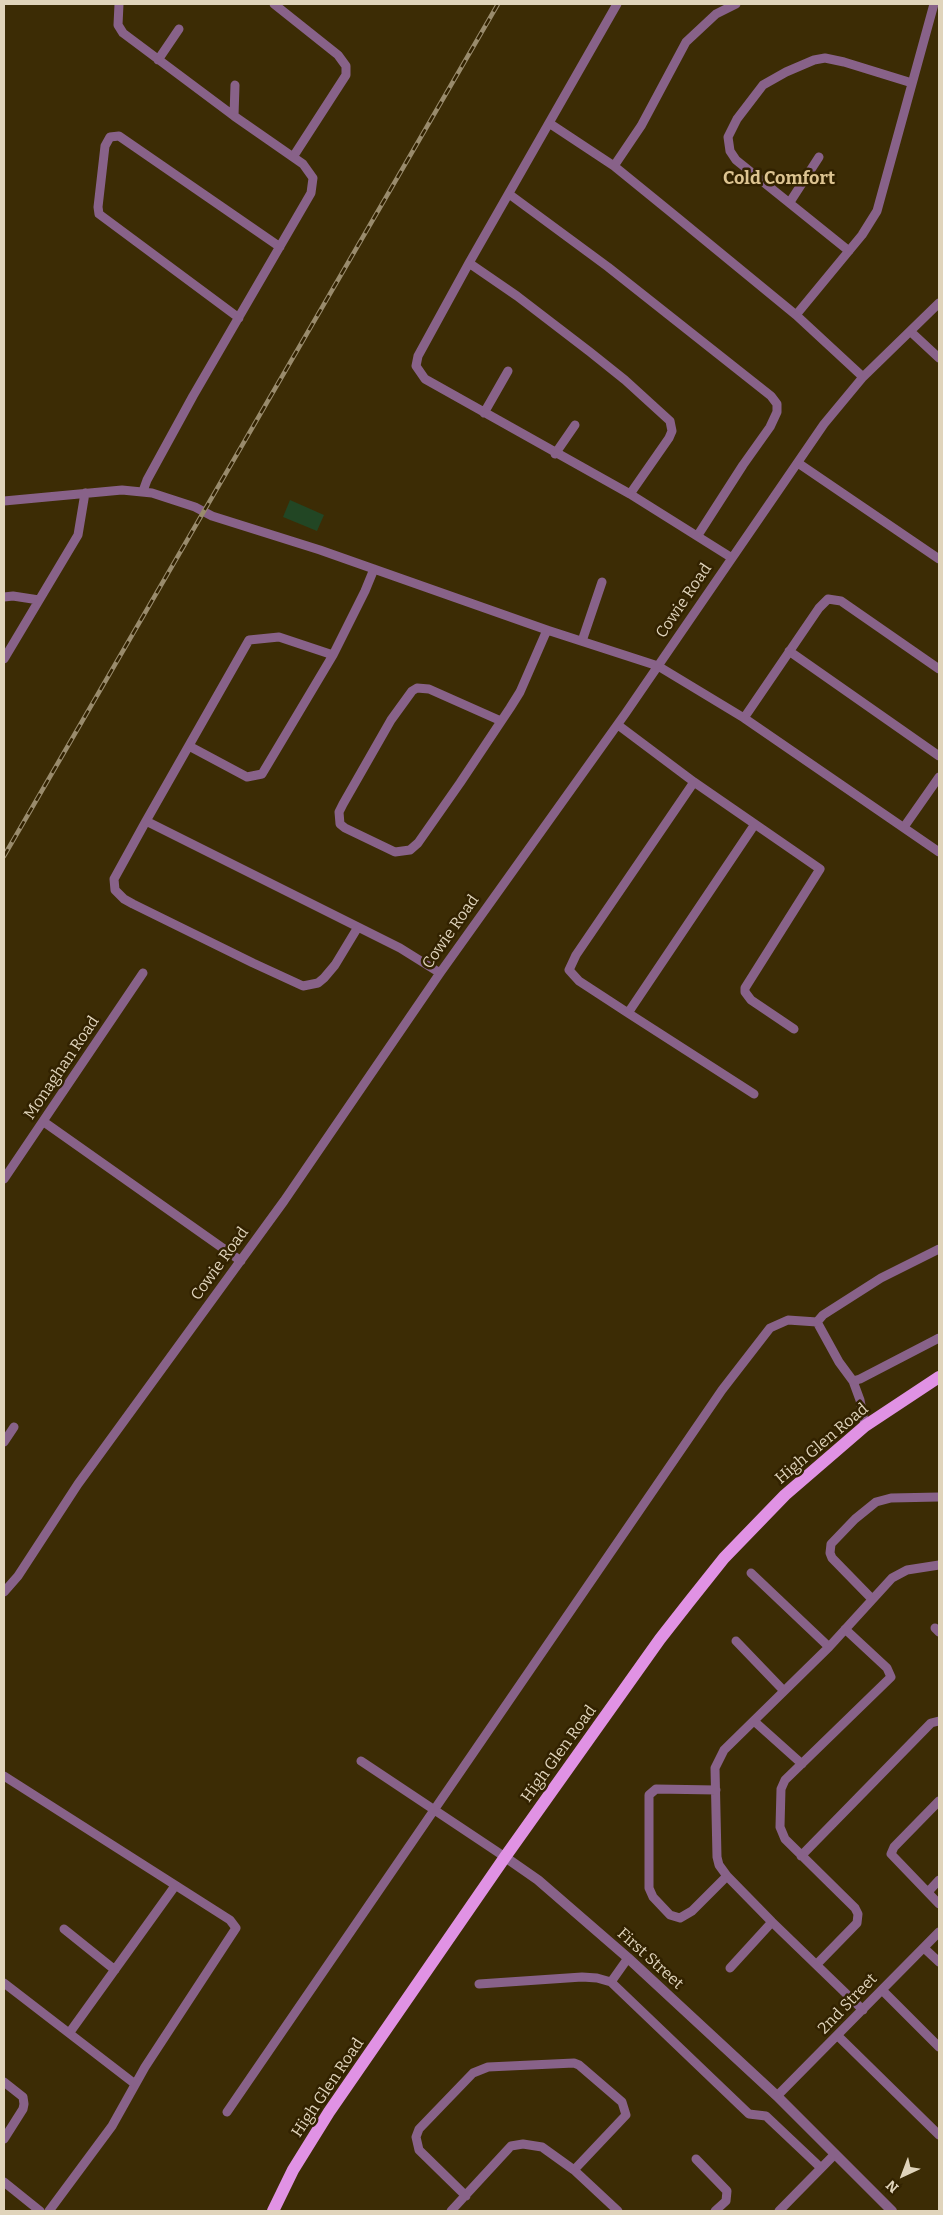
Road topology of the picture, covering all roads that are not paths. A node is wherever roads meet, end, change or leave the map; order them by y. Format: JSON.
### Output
{"nodes":[{"id":1,"x":119,"y":4,"type":"edge"},
{"id":2,"x":274,"y":4,"type":"edge"},
{"id":3,"x":617,"y":4,"type":"edge"},
{"id":4,"x":736,"y":4,"type":"edge"},
{"id":5,"x":934,"y":4,"type":"edge"},
{"id":6,"x":179,"y":29,"type":"dead end"},
{"id":7,"x":158,"y":60,"type":"junction"},
{"id":8,"x":912,"y":83,"type":"junction"},
{"id":9,"x":235,"y":85,"type":"dead end"},
{"id":10,"x":234,"y":116,"type":"junction"},
{"id":11,"x":549,"y":123,"type":"junction"},
{"id":12,"x":293,"y":157,"type":"junction"},
{"id":13,"x":819,"y":157,"type":"dead end"},
{"id":14,"x":614,"y":166,"type":"junction"},
{"id":15,"x":509,"y":194,"type":"junction"},
{"id":16,"x":790,"y":202,"type":"junction"},
{"id":17,"x":280,"y":247,"type":"junction"},
{"id":18,"x":849,"y":251,"type":"junction"},
{"id":19,"x":469,"y":263,"type":"junction"},
{"id":20,"x":939,"y":303,"type":"edge"},
{"id":21,"x":796,"y":315,"type":"junction"},
{"id":22,"x":239,"y":318,"type":"junction"},
{"id":23,"x":911,"y":332,"type":"junction"},
{"id":24,"x":939,"y":358,"type":"edge"},
{"id":25,"x":508,"y":371,"type":"dead end"},
{"id":26,"x":863,"y":377,"type":"junction"},
{"id":27,"x":484,"y":413,"type":"junction"},
{"id":28,"x":574,"y":425,"type":"dead end"},
{"id":29,"x":555,"y":454,"type":"junction"},
{"id":30,"x":798,"y":462,"type":"junction"},
{"id":31,"x":142,"y":491,"type":"junction"},
{"id":32,"x":86,"y":493,"type":"junction"},
{"id":33,"x":630,"y":494,"type":"junction"},
{"id":34,"x":4,"y":501,"type":"edge"},
{"id":35,"x":698,"y":535,"type":"junction"},
{"id":36,"x":732,"y":558,"type":"junction"},
{"id":37,"x":939,"y":559,"type":"edge"},
{"id":38,"x":374,"y":569,"type":"junction"},
{"id":39,"x":602,"y":582,"type":"dead end"},
{"id":40,"x":4,"y":597,"type":"edge"},
{"id":41,"x":38,"y":600,"type":"junction"},
{"id":42,"x":547,"y":630,"type":"junction"},
{"id":43,"x":582,"y":641,"type":"junction"},
{"id":44,"x":789,"y":652,"type":"junction"},
{"id":45,"x":333,"y":655,"type":"junction"},
{"id":46,"x":4,"y":659,"type":"edge"},
{"id":47,"x":658,"y":666,"type":"junction"},
{"id":48,"x":939,"y":670,"type":"edge"},
{"id":49,"x":744,"y":718,"type":"junction"},
{"id":50,"x":501,"y":721,"type":"junction"},
{"id":51,"x":618,"y":725,"type":"junction"},
{"id":52,"x":189,"y":746,"type":"junction"},
{"id":53,"x":939,"y":756,"type":"edge"},
{"id":54,"x":939,"y":777,"type":"edge"},
{"id":55,"x":694,"y":782,"type":"junction"},
{"id":56,"x":146,"y":820,"type":"junction"},
{"id":57,"x":755,"y":824,"type":"junction"},
{"id":58,"x":904,"y":828,"type":"junction"},
{"id":59,"x":939,"y":852,"type":"edge"},
{"id":60,"x":358,"y":927,"type":"junction"},
{"id":61,"x":144,"y":972,"type":"dead end"},
{"id":62,"x":440,"y":973,"type":"junction"},
{"id":63,"x":628,"y":1014,"type":"junction"},
{"id":64,"x":794,"y":1029,"type":"dead end"},
{"id":65,"x":754,"y":1094,"type":"dead end"},
{"id":66,"x":44,"y":1122,"type":"junction"},
{"id":67,"x":4,"y":1179,"type":"edge"},
{"id":68,"x":939,"y":1249,"type":"edge"},
{"id":69,"x":241,"y":1261,"type":"junction"},
{"id":70,"x":817,"y":1322,"type":"junction"},
{"id":71,"x":939,"y":1338,"type":"edge"},
{"id":72,"x":939,"y":1377,"type":"edge"},
{"id":73,"x":853,"y":1381,"type":"junction"},
{"id":74,"x":866,"y":1426,"type":"junction"},
{"id":75,"x":14,"y":1427,"type":"dead end"},
{"id":76,"x":4,"y":1442,"type":"edge"},
{"id":77,"x":939,"y":1497,"type":"edge"},
{"id":78,"x":939,"y":1565,"type":"edge"},
{"id":79,"x":751,"y":1574,"type":"dead end"},
{"id":80,"x":4,"y":1592,"type":"edge"},
{"id":81,"x":872,"y":1599,"type":"junction"},
{"id":82,"x":845,"y":1629,"type":"junction"},
{"id":83,"x":736,"y":1641,"type":"dead end"},
{"id":84,"x":829,"y":1647,"type":"junction"},
{"id":85,"x":784,"y":1691,"type":"junction"},
{"id":86,"x":754,"y":1720,"type":"junction"},
{"id":87,"x":939,"y":1721,"type":"edge"},
{"id":88,"x":361,"y":1761,"type":"dead end"},
{"id":89,"x":802,"y":1764,"type":"junction"},
{"id":90,"x":4,"y":1776,"type":"edge"},
{"id":91,"x":716,"y":1790,"type":"junction"},
{"id":92,"x":939,"y":1801,"type":"edge"},
{"id":93,"x":435,"y":1810,"type":"junction"},
{"id":94,"x":801,"y":1856,"type":"junction"},
{"id":95,"x":505,"y":1857,"type":"junction"},
{"id":96,"x":727,"y":1876,"type":"junction"},
{"id":97,"x":939,"y":1880,"type":"edge"},
{"id":98,"x":175,"y":1886,"type":"junction"},
{"id":99,"x":928,"y":1892,"type":"junction"},
{"id":100,"x":939,"y":1904,"type":"edge"},
{"id":101,"x":772,"y":1922,"type":"junction"},
{"id":102,"x":64,"y":1929,"type":"dead end"},
{"id":103,"x":939,"y":1932,"type":"edge"},
{"id":104,"x":924,"y":1948,"type":"junction"},
{"id":105,"x":628,"y":1958,"type":"junction"},
{"id":106,"x":939,"y":1962,"type":"edge"},
{"id":107,"x":817,"y":1964,"type":"junction"},
{"id":108,"x":730,"y":1968,"type":"dead end"},
{"id":109,"x":115,"y":1970,"type":"junction"},
{"id":110,"x":611,"y":1982,"type":"junction"},
{"id":111,"x":4,"y":1983,"type":"edge"},
{"id":112,"x":478,"y":1984,"type":"dead end"},
{"id":113,"x":882,"y":1990,"type":"junction"},
{"id":114,"x":862,"y":2010,"type":"junction"},
{"id":115,"x":70,"y":2032,"type":"junction"},
{"id":116,"x":838,"y":2036,"type":"junction"},
{"id":117,"x":939,"y":2047,"type":"edge"},
{"id":118,"x":4,"y":2082,"type":"edge"},
{"id":119,"x":135,"y":2084,"type":"junction"},
{"id":120,"x":777,"y":2096,"type":"junction"},
{"id":121,"x":227,"y":2112,"type":"dead end"},
{"id":122,"x":939,"y":2135,"type":"edge"},
{"id":123,"x":4,"y":2139,"type":"edge"},
{"id":124,"x":835,"y":2154,"type":"junction"},
{"id":125,"x":696,"y":2159,"type":"dead end"},
{"id":126,"x":822,"y":2168,"type":"junction"},
{"id":127,"x":574,"y":2170,"type":"junction"},
{"id":128,"x":4,"y":2182,"type":"edge"},
{"id":129,"x":466,"y":2196,"type":"junction"},
{"id":130,"x":40,"y":2211,"type":"edge"},
{"id":131,"x":49,"y":2211,"type":"edge"},
{"id":132,"x":273,"y":2211,"type":"edge"},
{"id":133,"x":451,"y":2211,"type":"edge"},
{"id":134,"x":618,"y":2211,"type":"edge"},
{"id":135,"x":715,"y":2211,"type":"edge"},
{"id":136,"x":779,"y":2211,"type":"edge"},
{"id":137,"x":892,"y":2211,"type":"edge"}],
"edges":[{"from":1,"to":7,"type":"street"},
{"from":2,"to":12,"type":"street"},
{"from":3,"to":11,"type":"street"},
{"from":4,"to":14,"type":"street"},
{"from":5,"to":8,"type":"street"},
{"from":6,"to":7,"type":"street"},
{"from":7,"to":10,"type":"street"},
{"from":8,"to":16,"type":"street"},
{"from":8,"to":18,"type":"street"},
{"from":9,"to":10,"type":"street"},
{"from":10,"to":12,"type":"street"},
{"from":11,"to":14,"type":"street"},
{"from":11,"to":15,"type":"street"},
{"from":12,"to":17,"type":"street"},
{"from":13,"to":16,"type":"street"},
{"from":14,"to":21,"type":"street"},
{"from":15,"to":19,"type":"street"},
{"from":15,"to":35,"type":"street"},
{"from":16,"to":18,"type":"street"},
{"from":17,"to":22,"type":"street"},
{"from":17,"to":22,"type":"street"},
{"from":18,"to":21,"type":"street"},
{"from":19,"to":27,"type":"street"},
{"from":19,"to":33,"type":"street"},
{"from":20,"to":23,"type":"street","name":"Cowie Road"},
{"from":21,"to":26,"type":"street"},
{"from":22,"to":31,"type":"street"},
{"from":23,"to":24,"type":"street"},
{"from":23,"to":26,"type":"street","name":"Cowie Road"},
{"from":25,"to":27,"type":"street"},
{"from":26,"to":30,"type":"street","name":"Cowie Road"},
{"from":27,"to":29,"type":"street"},
{"from":28,"to":29,"type":"street"},
{"from":29,"to":33,"type":"street"},
{"from":30,"to":36,"type":"street","name":"Cowie Road"},
{"from":30,"to":37,"type":"street"},
{"from":31,"to":32,"type":"street"},
{"from":31,"to":38,"type":"street"},
{"from":32,"to":34,"type":"street"},
{"from":32,"to":41,"type":"street"},
{"from":33,"to":35,"type":"street"},
{"from":35,"to":36,"type":"street"},
{"from":36,"to":47,"type":"street","name":"Cowie Road"},
{"from":38,"to":42,"type":"street"},
{"from":38,"to":45,"type":"street"},
{"from":39,"to":43,"type":"street"},
{"from":40,"to":41,"type":"street"},
{"from":41,"to":46,"type":"street"},
{"from":42,"to":43,"type":"street"},
{"from":42,"to":50,"type":"street"},
{"from":43,"to":47,"type":"street"},
{"from":44,"to":48,"type":"street"},
{"from":44,"to":49,"type":"street"},
{"from":44,"to":53,"type":"street"},
{"from":45,"to":52,"type":"street"},
{"from":45,"to":52,"type":"street"},
{"from":47,"to":49,"type":"street"},
{"from":47,"to":51,"type":"street","name":"Cowie Road"},
{"from":49,"to":58,"type":"street"},
{"from":50,"to":50,"type":"street"},
{"from":51,"to":55,"type":"street"},
{"from":51,"to":62,"type":"street","name":"Cowie Road"},
{"from":52,"to":56,"type":"street"},
{"from":54,"to":58,"type":"street"},
{"from":55,"to":57,"type":"street"},
{"from":55,"to":63,"type":"street"},
{"from":56,"to":60,"type":"street"},
{"from":56,"to":60,"type":"street"},
{"from":57,"to":63,"type":"street"},
{"from":57,"to":64,"type":"street"},
{"from":58,"to":59,"type":"street"},
{"from":60,"to":62,"type":"street"},
{"from":61,"to":66,"type":"street","name":"Monaghan Road"},
{"from":62,"to":69,"type":"street","name":"Cowie Road"},
{"from":63,"to":65,"type":"street"},
{"from":66,"to":67,"type":"street","name":"Monaghan Road"},
{"from":66,"to":69,"type":"street"},
{"from":68,"to":70,"type":"street"},
{"from":69,"to":80,"type":"street","name":"Cowie Road"},
{"from":70,"to":73,"type":"street"},
{"from":70,"to":93,"type":"street"},
{"from":71,"to":73,"type":"street"},
{"from":72,"to":74,"type":"main road","name":"High Glen Road"},
{"from":73,"to":74,"type":"street"},
{"from":74,"to":95,"type":"main road","name":"High Glen Road"},
{"from":75,"to":76,"type":"street"},
{"from":77,"to":81,"type":"street"},
{"from":78,"to":81,"type":"street"},
{"from":79,"to":84,"type":"street"},
{"from":81,"to":82,"type":"street"},
{"from":82,"to":84,"type":"street"},
{"from":82,"to":89,"type":"street"},
{"from":83,"to":85,"type":"street"},
{"from":84,"to":85,"type":"street"},
{"from":85,"to":86,"type":"street"},
{"from":86,"to":89,"type":"street"},
{"from":86,"to":91,"type":"street"},
{"from":87,"to":94,"type":"street"},
{"from":88,"to":93,"type":"street","name":"First Street"},
{"from":89,"to":94,"type":"street"},
{"from":90,"to":98,"type":"street"},
{"from":91,"to":96,"type":"street"},
{"from":91,"to":96,"type":"street"},
{"from":92,"to":99,"type":"street"},
{"from":93,"to":95,"type":"street","name":"First Street"},
{"from":93,"to":121,"type":"street"},
{"from":94,"to":107,"type":"street"},
{"from":95,"to":105,"type":"street","name":"First Street"},
{"from":95,"to":132,"type":"main road","name":"High Glen Road"},
{"from":96,"to":101,"type":"street"},
{"from":97,"to":99,"type":"street"},
{"from":98,"to":109,"type":"street"},
{"from":98,"to":119,"type":"street"},
{"from":99,"to":100,"type":"street"},
{"from":101,"to":107,"type":"street"},
{"from":101,"to":108,"type":"street"},
{"from":102,"to":109,"type":"street"},
{"from":103,"to":104,"type":"street","name":"2nd Street"},
{"from":104,"to":106,"type":"street"},
{"from":104,"to":113,"type":"street","name":"2nd Street"},
{"from":105,"to":110,"type":"street"},
{"from":105,"to":120,"type":"street","name":"First Street"},
{"from":107,"to":114,"type":"street"},
{"from":109,"to":115,"type":"street"},
{"from":110,"to":112,"type":"street"},
{"from":110,"to":126,"type":"street"},
{"from":111,"to":115,"type":"street"},
{"from":113,"to":114,"type":"street","name":"2nd Street"},
{"from":113,"to":117,"type":"street"},
{"from":114,"to":116,"type":"street","name":"2nd Street"},
{"from":115,"to":119,"type":"street"},
{"from":116,"to":120,"type":"street","name":"2nd Street"},
{"from":116,"to":122,"type":"street"},
{"from":118,"to":123,"type":"street"},
{"from":119,"to":131,"type":"street"},
{"from":120,"to":124,"type":"street","name":"First Street"},
{"from":124,"to":126,"type":"street"},
{"from":124,"to":137,"type":"street","name":"First Street"},
{"from":125,"to":135,"type":"street"},
{"from":126,"to":136,"type":"street"},
{"from":127,"to":129,"type":"street"},
{"from":127,"to":129,"type":"street"},
{"from":127,"to":134,"type":"street"},
{"from":128,"to":130,"type":"street"},
{"from":129,"to":133,"type":"street"}]}
